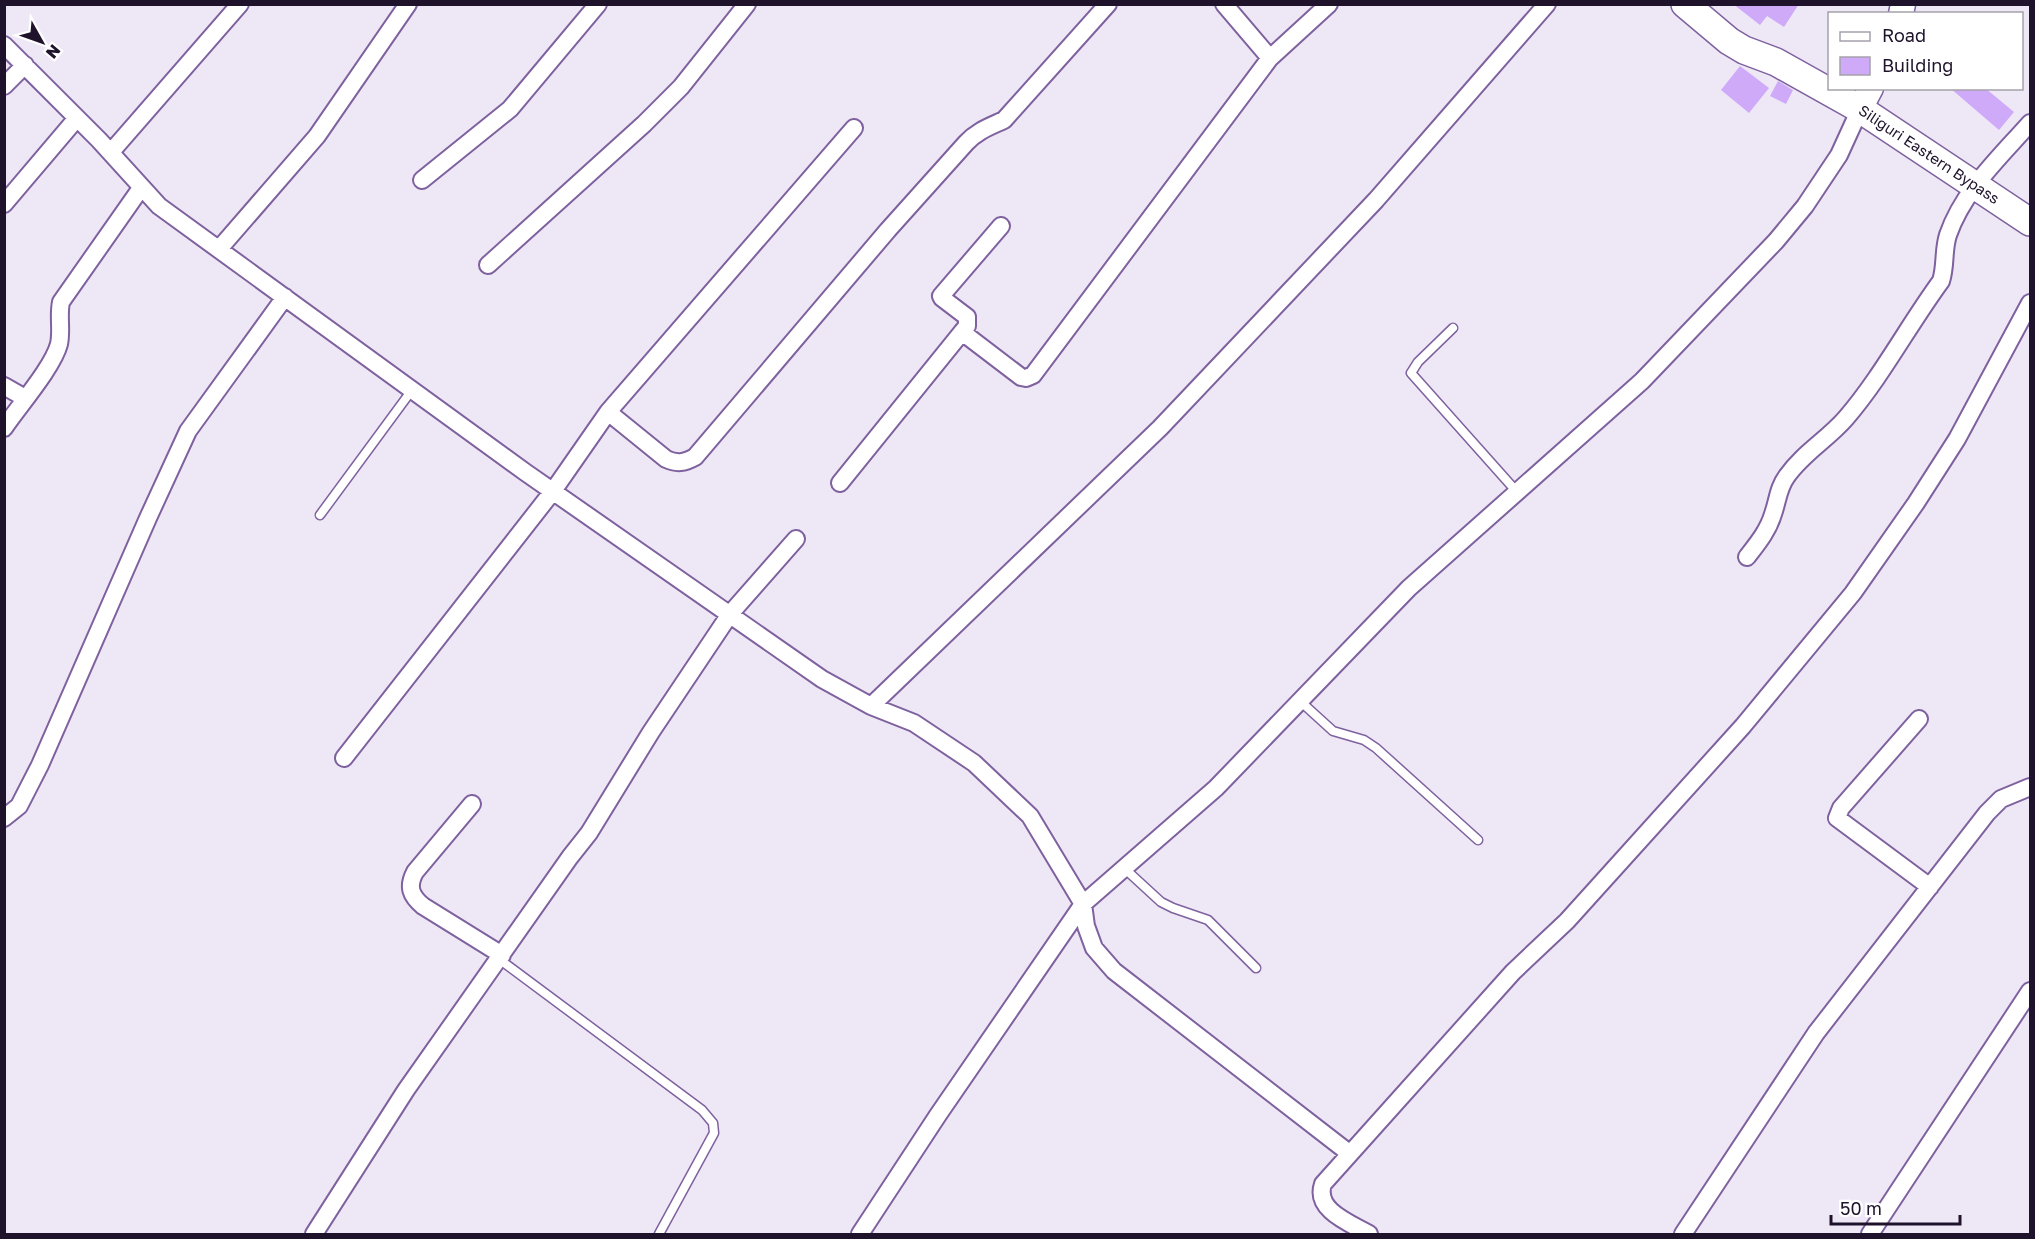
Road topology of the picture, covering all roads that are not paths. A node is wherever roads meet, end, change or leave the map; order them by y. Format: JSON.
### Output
{"nodes":[{"id":1,"x":240,"y":4,"type":"edge"},
{"id":2,"x":408,"y":4,"type":"edge"},
{"id":3,"x":598,"y":4,"type":"edge"},
{"id":4,"x":747,"y":4,"type":"edge"},
{"id":5,"x":1108,"y":4,"type":"edge"},
{"id":6,"x":1224,"y":4,"type":"edge"},
{"id":7,"x":1329,"y":4,"type":"edge"},
{"id":8,"x":1547,"y":4,"type":"edge"},
{"id":9,"x":1685,"y":4,"type":"edge"},
{"id":10,"x":1713,"y":4,"type":"edge"},
{"id":11,"x":4,"y":45,"type":"edge"},
{"id":12,"x":1270,"y":58,"type":"junction"},
{"id":13,"x":1776,"y":62,"type":"junction"},
{"id":14,"x":24,"y":65,"type":"junction"},
{"id":15,"x":1828,"y":83,"type":"edge"},
{"id":16,"x":4,"y":86,"type":"edge"},
{"id":17,"x":1844,"y":90,"type":"edge"},
{"id":18,"x":1866,"y":99,"type":"edge"},
{"id":19,"x":77,"y":118,"type":"junction"},
{"id":20,"x":2031,"y":123,"type":"edge"},
{"id":21,"x":854,"y":129,"type":"dead end"},
{"id":22,"x":111,"y":153,"type":"junction"},
{"id":23,"x":422,"y":180,"type":"dead end"},
{"id":24,"x":1974,"y":186,"type":"junction"},
{"id":25,"x":141,"y":188,"type":"junction"},
{"id":26,"x":4,"y":204,"type":"edge"},
{"id":27,"x":2027,"y":218,"type":"edge"},
{"id":28,"x":1001,"y":226,"type":"dead end"},
{"id":29,"x":219,"y":249,"type":"junction"},
{"id":30,"x":488,"y":266,"type":"dead end"},
{"id":31,"x":285,"y":297,"type":"junction"},
{"id":32,"x":2031,"y":303,"type":"edge"},
{"id":33,"x":1453,"y":328,"type":"dead end"},
{"id":34,"x":962,"y":332,"type":"junction"},
{"id":35,"x":4,"y":386,"type":"edge"},
{"id":36,"x":412,"y":390,"type":"junction"},
{"id":37,"x":25,"y":398,"type":"junction"},
{"id":38,"x":608,"y":412,"type":"junction"},
{"id":39,"x":4,"y":428,"type":"edge"},
{"id":40,"x":840,"y":483,"type":"dead end"},
{"id":41,"x":553,"y":491,"type":"junction"},
{"id":42,"x":1518,"y":493,"type":"junction"},
{"id":43,"x":320,"y":515,"type":"dead end"},
{"id":44,"x":796,"y":539,"type":"dead end"},
{"id":45,"x":1746,"y":557,"type":"dead end"},
{"id":46,"x":730,"y":614,"type":"junction"},
{"id":47,"x":1300,"y":701,"type":"junction"},
{"id":48,"x":871,"y":706,"type":"junction"},
{"id":49,"x":1919,"y":719,"type":"dead end"},
{"id":50,"x":344,"y":758,"type":"dead end"},
{"id":51,"x":2031,"y":788,"type":"edge"},
{"id":52,"x":472,"y":804,"type":"dead end"},
{"id":53,"x":4,"y":818,"type":"edge"},
{"id":54,"x":1478,"y":840,"type":"dead end"},
{"id":55,"x":1124,"y":868,"type":"junction"},
{"id":56,"x":1930,"y":887,"type":"junction"},
{"id":57,"x":1083,"y":904,"type":"junction"},
{"id":58,"x":501,"y":957,"type":"junction"},
{"id":59,"x":1256,"y":968,"type":"dead end"},
{"id":60,"x":2031,"y":991,"type":"edge"},
{"id":61,"x":1349,"y":1153,"type":"junction"},
{"id":62,"x":1358,"y":1232,"type":"edge"},
{"id":63,"x":314,"y":1234,"type":"edge"},
{"id":64,"x":659,"y":1234,"type":"edge"},
{"id":65,"x":860,"y":1234,"type":"edge"},
{"id":66,"x":1683,"y":1234,"type":"edge"},
{"id":67,"x":1870,"y":1234,"type":"edge"}],
"edges":[{"from":1,"to":22,"type":"street"},
{"from":2,"to":29,"type":"street"},
{"from":3,"to":23,"type":"street"},
{"from":4,"to":30,"type":"street"},
{"from":5,"to":38,"type":"street"},
{"from":6,"to":12,"type":"street"},
{"from":7,"to":12,"type":"street"},
{"from":8,"to":48,"type":"street"},
{"from":9,"to":13,"type":"main road","name":"Siliguri Eastern Bypass"},
{"from":10,"to":13,"type":"main road","name":"Siliguri Eastern Bypass"},
{"from":11,"to":14,"type":"street"},
{"from":12,"to":34,"type":"street"},
{"from":13,"to":15,"type":"main road","name":"Siliguri Eastern Bypass"},
{"from":14,"to":16,"type":"street"},
{"from":14,"to":19,"type":"street"},
{"from":17,"to":18,"type":"main road","name":"Siliguri Eastern Bypass"},
{"from":18,"to":24,"type":"main road","name":"Siliguri Eastern Bypass"},
{"from":18,"to":42,"type":"street"},
{"from":19,"to":22,"type":"street"},
{"from":19,"to":26,"type":"street"},
{"from":20,"to":24,"type":"street"},
{"from":21,"to":38,"type":"street"},
{"from":22,"to":25,"type":"street"},
{"from":24,"to":27,"type":"main road","name":"Siliguri Eastern Bypass"},
{"from":24,"to":45,"type":"street"},
{"from":25,"to":29,"type":"street"},
{"from":25,"to":37,"type":"street"},
{"from":28,"to":34,"type":"street"},
{"from":29,"to":31,"type":"street"},
{"from":31,"to":36,"type":"street"},
{"from":31,"to":53,"type":"street"},
{"from":32,"to":61,"type":"street"},
{"from":33,"to":42,"type":"lane"},
{"from":34,"to":40,"type":"street"},
{"from":35,"to":37,"type":"street"},
{"from":36,"to":41,"type":"street"},
{"from":36,"to":43,"type":"lane"},
{"from":37,"to":39,"type":"street"},
{"from":38,"to":41,"type":"street"},
{"from":41,"to":46,"type":"street"},
{"from":41,"to":50,"type":"street"},
{"from":42,"to":47,"type":"street"},
{"from":44,"to":46,"type":"street"},
{"from":46,"to":48,"type":"street"},
{"from":46,"to":58,"type":"street"},
{"from":47,"to":54,"type":"lane"},
{"from":47,"to":55,"type":"street"},
{"from":48,"to":57,"type":"street"},
{"from":49,"to":56,"type":"street"},
{"from":51,"to":56,"type":"street"},
{"from":52,"to":58,"type":"street"},
{"from":55,"to":57,"type":"street"},
{"from":55,"to":59,"type":"lane"},
{"from":56,"to":66,"type":"street"},
{"from":57,"to":61,"type":"street"},
{"from":57,"to":65,"type":"street"},
{"from":58,"to":63,"type":"street"},
{"from":58,"to":64,"type":"lane"},
{"from":60,"to":67,"type":"street"},
{"from":61,"to":62,"type":"street"}]}
